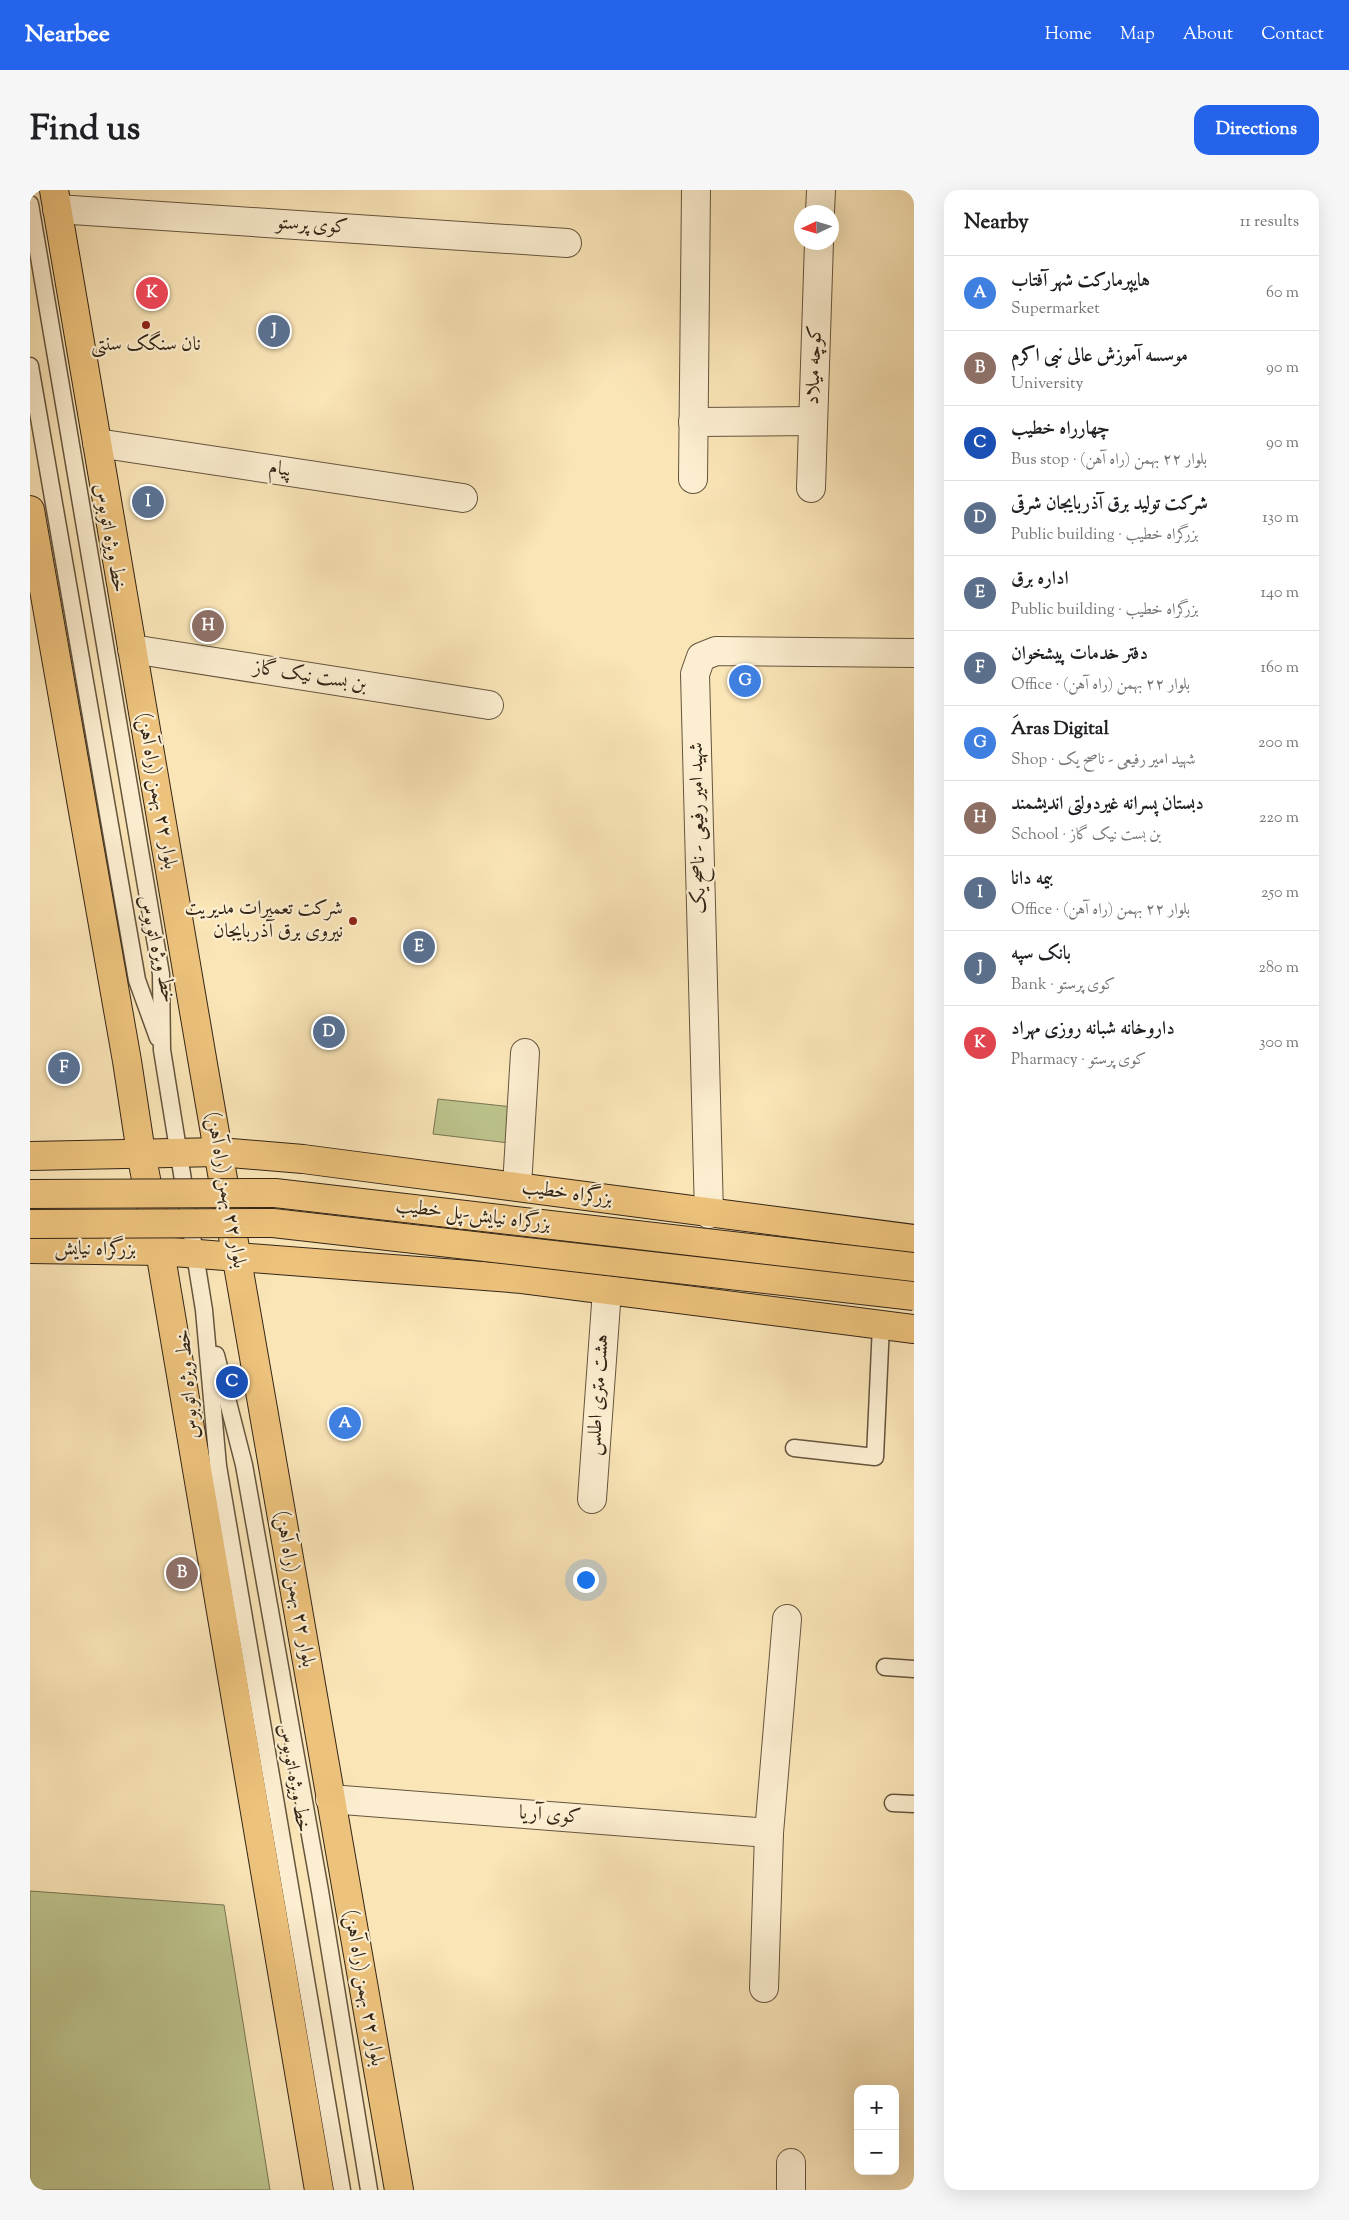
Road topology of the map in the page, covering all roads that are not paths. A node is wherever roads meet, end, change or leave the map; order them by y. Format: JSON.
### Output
{"nodes":[{"id":1,"x":696,"y":190,"type":"edge"},
{"id":2,"x":821,"y":190,"type":"edge"},
{"id":3,"x":55,"y":199,"type":"edge"},
{"id":4,"x":30,"y":204,"type":"edge"},
{"id":5,"x":820,"y":205,"type":"edge"},
{"id":6,"x":567,"y":243,"type":"dead end"},
{"id":7,"x":819,"y":250,"type":"edge"},
{"id":8,"x":30,"y":366,"type":"edge"},
{"id":9,"x":693,"y":422,"type":"junction"},
{"id":10,"x":813,"y":422,"type":"junction"},
{"id":11,"x":96,"y":443,"type":"junction"},
{"id":12,"x":693,"y":479,"type":"dead end"},
{"id":13,"x":811,"y":488,"type":"dead end"},
{"id":14,"x":463,"y":498,"type":"dead end"},
{"id":15,"x":30,"y":510,"type":"edge"},
{"id":16,"x":132,"y":649,"type":"junction"},
{"id":17,"x":914,"y":653,"type":"edge"},
{"id":18,"x":489,"y":705,"type":"dead end"},
{"id":19,"x":162,"y":1050,"type":"junction"},
{"id":20,"x":524,"y":1053,"type":"dead end"},
{"id":21,"x":219,"y":1152,"type":"junction"},
{"id":22,"x":141,"y":1153,"type":"junction"},
{"id":23,"x":179,"y":1153,"type":"junction"},
{"id":24,"x":30,"y":1156,"type":"edge"},
{"id":25,"x":444,"y":1177,"type":"junction"},
{"id":26,"x":525,"y":1188,"type":"junction"},
{"id":27,"x":30,"y":1194,"type":"edge"},
{"id":28,"x":709,"y":1214,"type":"junction"},
{"id":29,"x":30,"y":1224,"type":"edge"},
{"id":30,"x":914,"y":1239,"type":"edge"},
{"id":31,"x":30,"y":1250,"type":"edge"},
{"id":32,"x":160,"y":1251,"type":"junction"},
{"id":33,"x":195,"y":1254,"type":"junction"},
{"id":34,"x":236,"y":1257,"type":"junction"},
{"id":35,"x":914,"y":1267,"type":"edge"},
{"id":36,"x":436,"y":1272,"type":"junction"},
{"id":37,"x":522,"y":1279,"type":"junction"},
{"id":38,"x":607,"y":1290,"type":"junction"},
{"id":39,"x":914,"y":1296,"type":"edge"},
{"id":40,"x":204,"y":1310,"type":"junction"},
{"id":41,"x":881,"y":1324,"type":"junction"},
{"id":42,"x":914,"y":1330,"type":"edge"},
{"id":43,"x":794,"y":1448,"type":"dead end"},
{"id":44,"x":592,"y":1499,"type":"dead end"},
{"id":45,"x":787,"y":1619,"type":"dead end"},
{"id":46,"x":885,"y":1667,"type":"dead end"},
{"id":47,"x":914,"y":1669,"type":"edge"},
{"id":48,"x":330,"y":1799,"type":"junction"},
{"id":49,"x":893,"y":1803,"type":"dead end"},
{"id":50,"x":914,"y":1804,"type":"edge"},
{"id":51,"x":769,"y":1833,"type":"junction"},
{"id":52,"x":764,"y":1988,"type":"dead end"},
{"id":53,"x":791,"y":2163,"type":"dead end"},
{"id":54,"x":319,"y":2190,"type":"edge"},
{"id":55,"x":342,"y":2190,"type":"edge"},
{"id":56,"x":370,"y":2190,"type":"edge"},
{"id":57,"x":398,"y":2190,"type":"edge"},
{"id":58,"x":791,"y":2190,"type":"edge"}],
"edges":[{"from":1,"to":9,"type":"street"},
{"from":2,"to":5,"type":"street"},
{"from":3,"to":6,"type":"street","name":"کوی پرستو"},
{"from":3,"to":11,"type":"main road","name":"بلوار ۲۲ بهمن (راه آهن)"},
{"from":4,"to":19,"type":"lane","name":"خط ویژه اتوبوس"},
{"from":7,"to":10,"type":"street","name":"کوچه میلاد"},
{"from":8,"to":19,"type":"lane","name":"خط ویژه اتوبوس"},
{"from":9,"to":10,"type":"street"},
{"from":9,"to":12,"type":"street"},
{"from":10,"to":13,"type":"street","name":"کوچه میلاد"},
{"from":11,"to":14,"type":"street","name":"پیام"},
{"from":11,"to":16,"type":"main road","name":"بلوار ۲۲ بهمن (راه آهن)"},
{"from":15,"to":22,"type":"main road"},
{"from":16,"to":18,"type":"street","name":"بن بست نیک گاز"},
{"from":16,"to":21,"type":"main road","name":"بلوار ۲۲ بهمن (راه آهن)"},
{"from":17,"to":28,"type":"street","name":"شهید امیر رفیعی - ناصح یک"},
{"from":19,"to":23,"type":"lane"},
{"from":20,"to":26,"type":"street"},
{"from":21,"to":23,"type":"main road","name":"بزرگراه خطیب"},
{"from":21,"to":25,"type":"main road","name":"بزرگراه خطیب"},
{"from":21,"to":34,"type":"main road","name":"بلوار ۲۲ بهمن (راه آهن)"},
{"from":22,"to":23,"type":"main road","name":"بزرگراه خطیب"},
{"from":22,"to":24,"type":"main road"},
{"from":22,"to":32,"type":"main road"},
{"from":23,"to":33,"type":"lane"},
{"from":25,"to":26,"type":"main road","name":"بزرگراه خطیب"},
{"from":25,"to":36,"type":"main road"},
{"from":26,"to":28,"type":"main road","name":"بزرگراه خطیب"},
{"from":26,"to":37,"type":"main road"},
{"from":27,"to":35,"type":"main road","name":"بزرگراه نیایش-پل خطیب","bridge":true},
{"from":28,"to":30,"type":"main road","name":"بزرگراه خطیب"},
{"from":29,"to":39,"type":"main road","name":"بزرگراه نیایش-پل خطیب","bridge":true},
{"from":31,"to":32,"type":"main road","name":"بزرگراه نیایش"},
{"from":32,"to":33,"type":"main road","name":"بزرگراه نیایش"},
{"from":32,"to":54,"type":"main road"},
{"from":33,"to":34,"type":"main road","name":"بزرگراه نیایش"},
{"from":33,"to":40,"type":"lane"},
{"from":34,"to":36,"type":"main road"},
{"from":34,"to":48,"type":"main road","name":"بلوار ۲۲ بهمن (راه آهن)"},
{"from":36,"to":37,"type":"main road"},
{"from":37,"to":38,"type":"main road"},
{"from":38,"to":41,"type":"main road"},
{"from":38,"to":44,"type":"street","name":"هشت متری اطلس"},
{"from":40,"to":55,"type":"lane","name":"خط ویژه اتوبوس"},
{"from":40,"to":56,"type":"lane","name":"خط ویژه اتوبوس"},
{"from":41,"to":42,"type":"main road"},
{"from":41,"to":43,"type":"lane"},
{"from":45,"to":51,"type":"street"},
{"from":46,"to":47,"type":"lane"},
{"from":48,"to":51,"type":"street","name":"کوی آریا"},
{"from":48,"to":57,"type":"main road","name":"بلوار ۲۲ بهمن (راه آهن)"},
{"from":49,"to":50,"type":"lane"},
{"from":51,"to":52,"type":"street"},
{"from":53,"to":58,"type":"street"}]}
